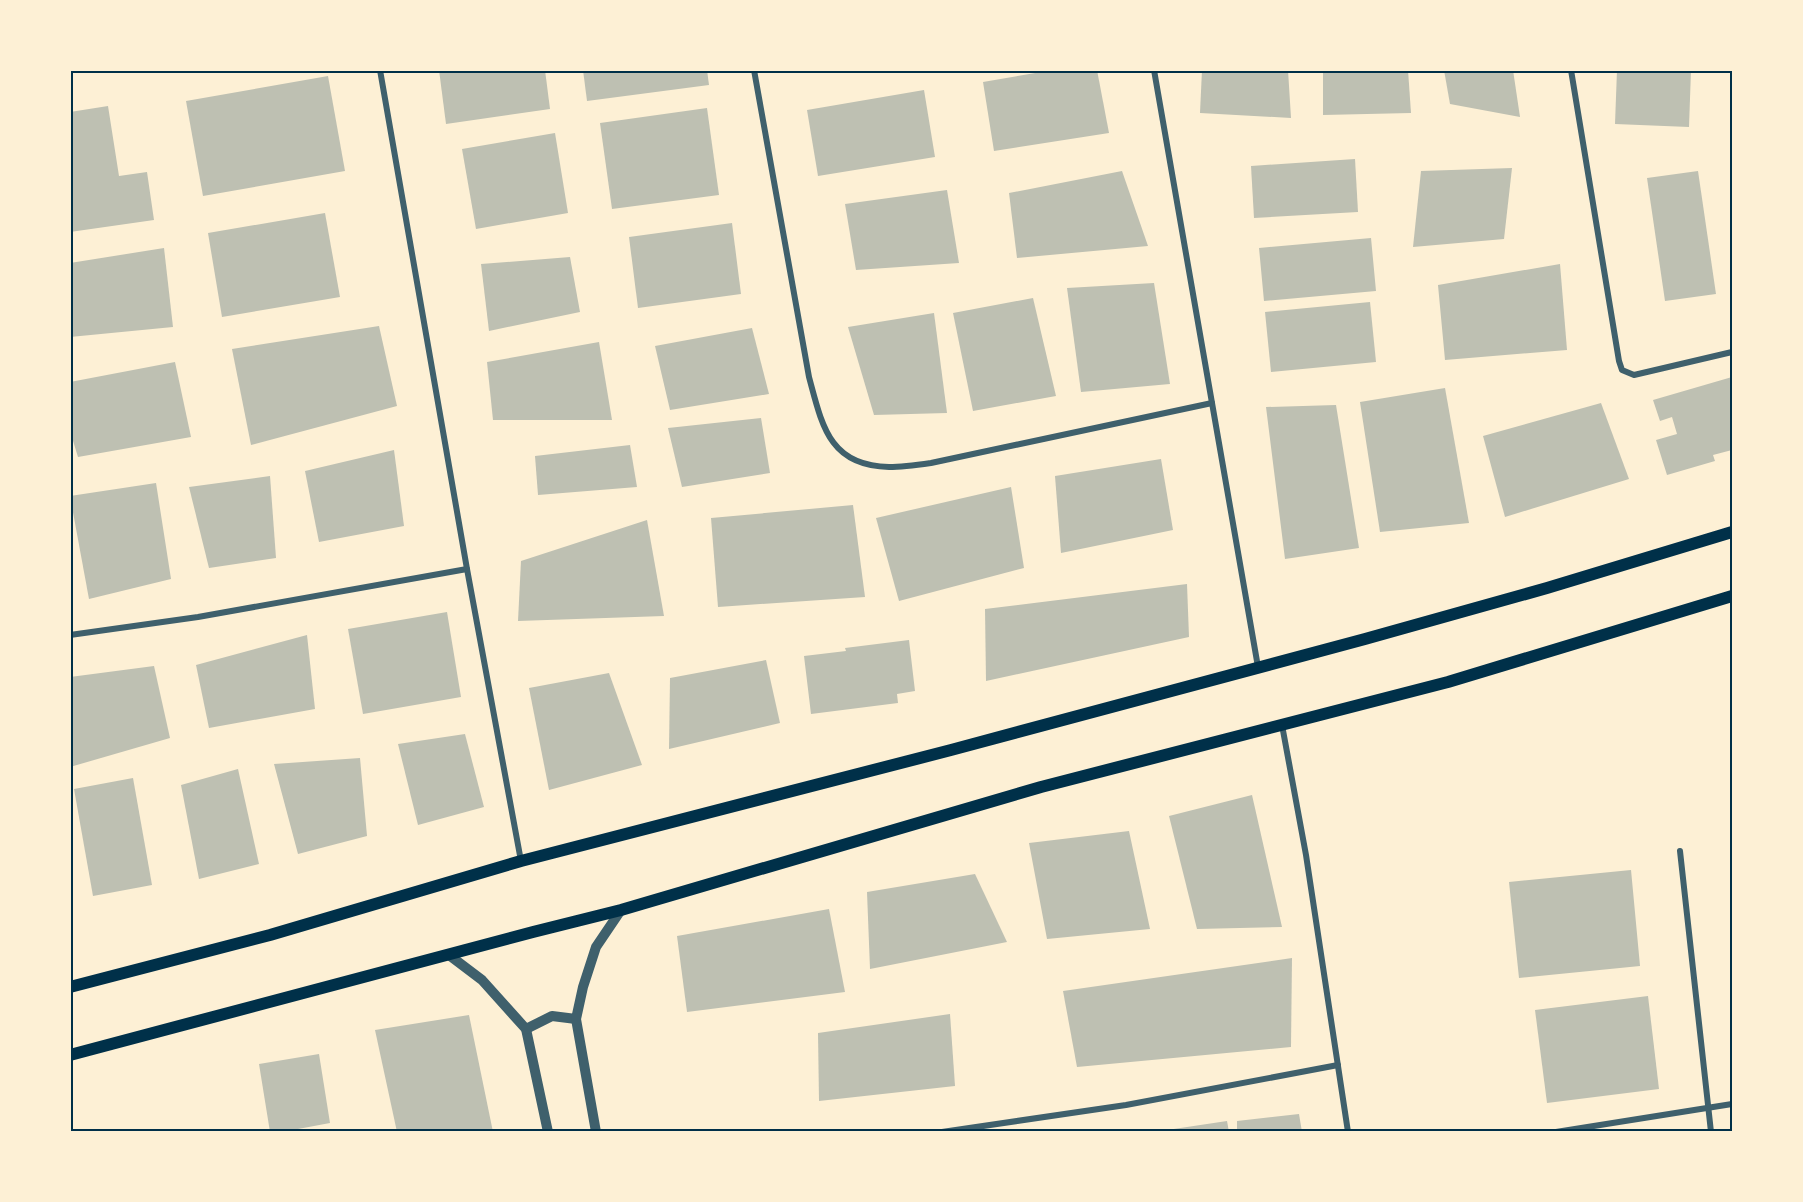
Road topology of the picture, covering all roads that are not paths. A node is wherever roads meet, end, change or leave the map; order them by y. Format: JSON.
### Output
{"nodes":[{"id":1,"x":380,"y":70,"type":"edge"},
{"id":2,"x":754,"y":70,"type":"edge"},
{"id":3,"x":1154,"y":70,"type":"edge"},
{"id":4,"x":1571,"y":70,"type":"edge"},
{"id":5,"x":1732,"y":352,"type":"edge"},
{"id":6,"x":1212,"y":404,"type":"junction"},
{"id":7,"x":1732,"y":532,"type":"edge"},
{"id":8,"x":467,"y":569,"type":"junction"},
{"id":9,"x":1732,"y":596,"type":"edge"},
{"id":10,"x":70,"y":635,"type":"edge"},
{"id":11,"x":1258,"y":667,"type":"junction"},
{"id":12,"x":1282,"y":724,"type":"junction"},
{"id":13,"x":1680,"y":851,"type":"dead end"},
{"id":14,"x":521,"y":861,"type":"junction"},
{"id":15,"x":621,"y":910,"type":"junction"},
{"id":16,"x":448,"y":955,"type":"junction"},
{"id":17,"x":70,"y":987,"type":"edge"},
{"id":18,"x":576,"y":1019,"type":"junction"},
{"id":19,"x":526,"y":1029,"type":"junction"},
{"id":20,"x":70,"y":1055,"type":"edge"},
{"id":21,"x":1338,"y":1065,"type":"junction"},
{"id":22,"x":1732,"y":1104,"type":"edge"},
{"id":23,"x":1708,"y":1108,"type":"junction"},
{"id":24,"x":1000,"y":1123,"type":"junction"},
{"id":25,"x":548,"y":1131,"type":"edge"},
{"id":26,"x":596,"y":1131,"type":"edge"},
{"id":27,"x":942,"y":1131,"type":"edge"},
{"id":28,"x":1002,"y":1131,"type":"edge"},
{"id":29,"x":1348,"y":1131,"type":"edge"},
{"id":30,"x":1556,"y":1131,"type":"edge"},
{"id":31,"x":1711,"y":1131,"type":"edge"}],
"edges":[{"from":1,"to":8,"type":"street"},
{"from":2,"to":6,"type":"street"},
{"from":3,"to":6,"type":"street"},
{"from":4,"to":5,"type":"street"},
{"from":6,"to":11,"type":"street"},
{"from":7,"to":11,"type":"main road"},
{"from":8,"to":10,"type":"street"},
{"from":8,"to":14,"type":"street"},
{"from":9,"to":12,"type":"main road"},
{"from":11,"to":14,"type":"main road"},
{"from":12,"to":15,"type":"main road"},
{"from":12,"to":21,"type":"street"},
{"from":13,"to":23,"type":"street"},
{"from":14,"to":17,"type":"main road"},
{"from":15,"to":16,"type":"main road"},
{"from":15,"to":18,"type":"street"},
{"from":16,"to":19,"type":"street"},
{"from":16,"to":20,"type":"main road"},
{"from":18,"to":19,"type":"street"},
{"from":18,"to":26,"type":"street"},
{"from":19,"to":25,"type":"street"},
{"from":21,"to":24,"type":"street"},
{"from":21,"to":29,"type":"street"},
{"from":22,"to":23,"type":"street"},
{"from":23,"to":30,"type":"street"},
{"from":23,"to":31,"type":"street"},
{"from":24,"to":27,"type":"street"},
{"from":24,"to":28,"type":"street"}]}
